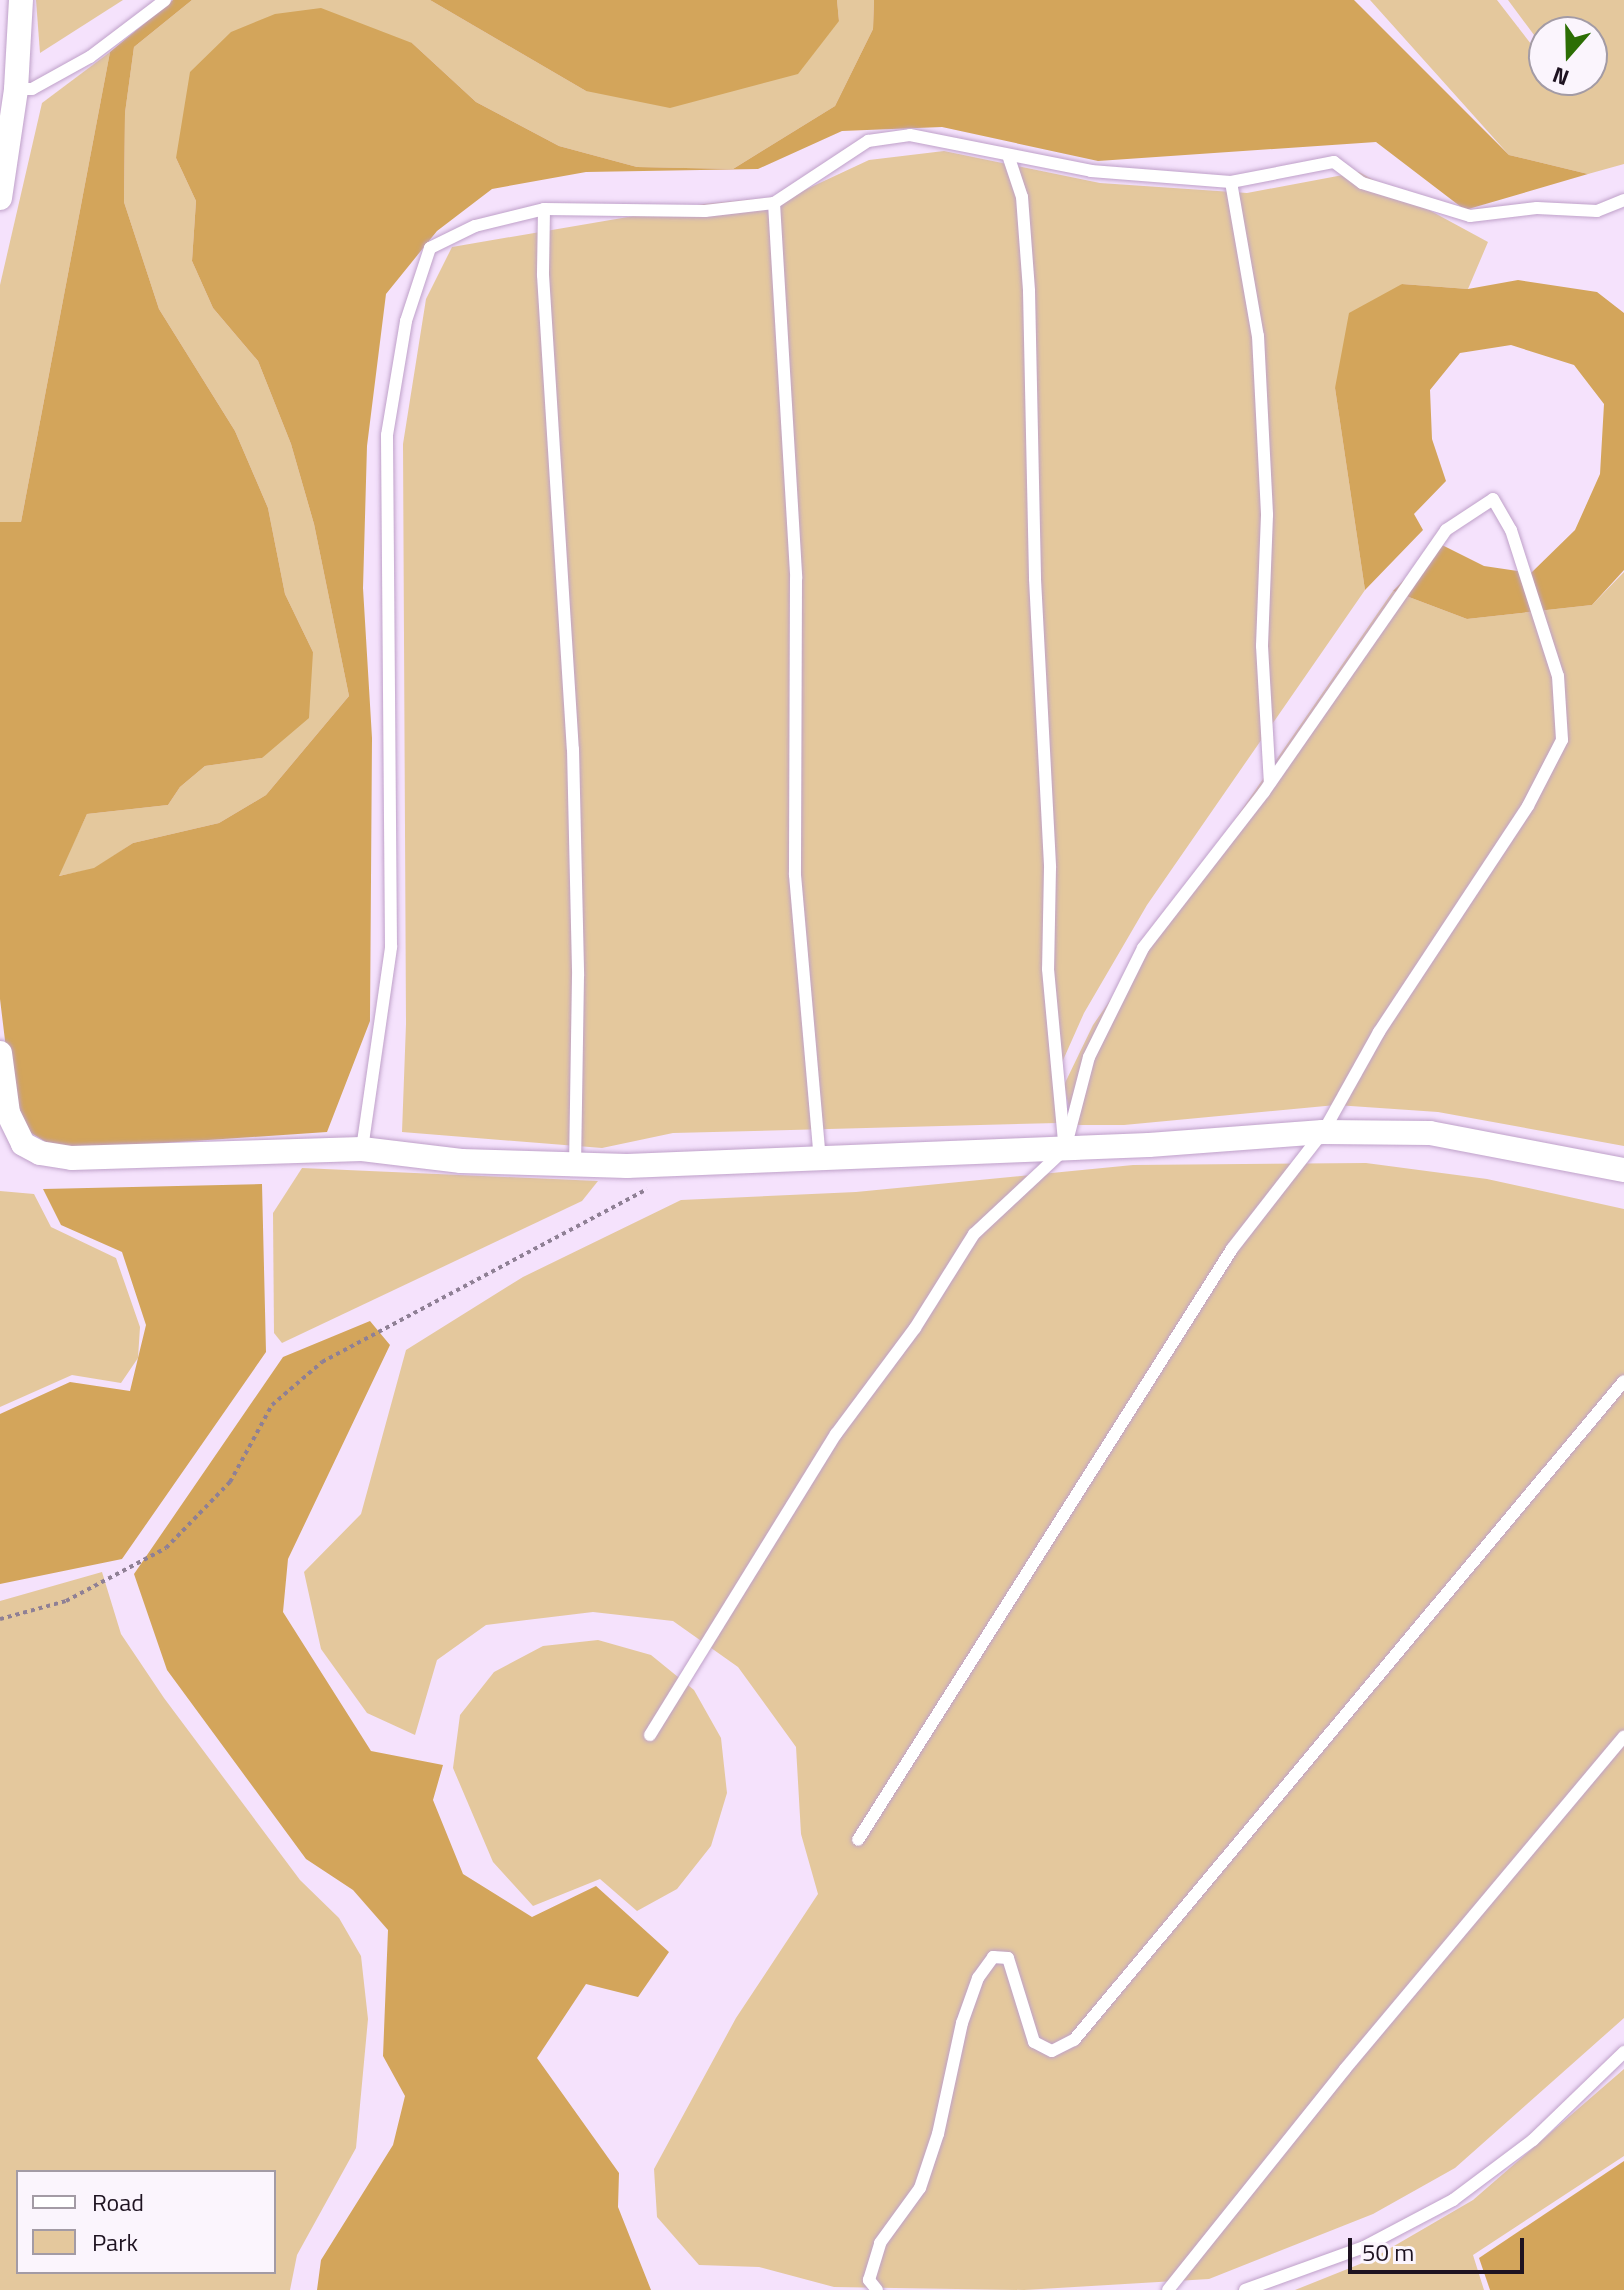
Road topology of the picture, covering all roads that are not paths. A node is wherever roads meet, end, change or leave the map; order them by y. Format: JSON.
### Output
{"nodes":[{"id":1,"x":21,"y":0,"type":"edge"},
{"id":2,"x":165,"y":0,"type":"edge"},
{"id":3,"x":16,"y":89,"type":"junction"},
{"id":4,"x":1009,"y":158,"type":"junction"},
{"id":5,"x":1231,"y":182,"type":"junction"},
{"id":6,"x":0,"y":198,"type":"edge"},
{"id":7,"x":1624,"y":200,"type":"edge"},
{"id":8,"x":774,"y":203,"type":"junction"},
{"id":9,"x":544,"y":209,"type":"junction"},
{"id":10,"x":1270,"y":783,"type":"junction"},
{"id":11,"x":0,"y":1053,"type":"edge"},
{"id":12,"x":1323,"y":1132,"type":"junction"},
{"id":13,"x":362,"y":1149,"type":"junction"},
{"id":14,"x":1065,"y":1149,"type":"junction"},
{"id":15,"x":820,"y":1158,"type":"junction"},
{"id":16,"x":575,"y":1166,"type":"junction"},
{"id":17,"x":1624,"y":1170,"type":"edge"},
{"id":18,"x":1624,"y":1381,"type":"edge"},
{"id":19,"x":650,"y":1735,"type":"dead end"},
{"id":20,"x":1624,"y":1737,"type":"edge"},
{"id":21,"x":858,"y":1840,"type":"dead end"},
{"id":22,"x":1624,"y":2052,"type":"edge"},
{"id":23,"x":877,"y":2290,"type":"edge"},
{"id":24,"x":1168,"y":2290,"type":"edge"},
{"id":25,"x":1245,"y":2290,"type":"edge"}],
"edges":[{"from":1,"to":3,"type":"street"},
{"from":2,"to":3,"type":"lane"},
{"from":3,"to":6,"type":"street"},
{"from":4,"to":5,"type":"lane"},
{"from":4,"to":8,"type":"lane"},
{"from":4,"to":14,"type":"lane"},
{"from":5,"to":7,"type":"lane"},
{"from":5,"to":10,"type":"lane"},
{"from":8,"to":9,"type":"lane"},
{"from":8,"to":15,"type":"lane"},
{"from":9,"to":13,"type":"lane"},
{"from":9,"to":16,"type":"lane"},
{"from":10,"to":12,"type":"lane"},
{"from":10,"to":14,"type":"lane"},
{"from":11,"to":13,"type":"street"},
{"from":12,"to":14,"type":"street"},
{"from":12,"to":17,"type":"street"},
{"from":12,"to":21,"type":"lane"},
{"from":13,"to":16,"type":"street"},
{"from":14,"to":15,"type":"street"},
{"from":14,"to":19,"type":"lane"},
{"from":15,"to":16,"type":"street"},
{"from":18,"to":23,"type":"lane"},
{"from":20,"to":24,"type":"lane"},
{"from":22,"to":25,"type":"lane"}]}
